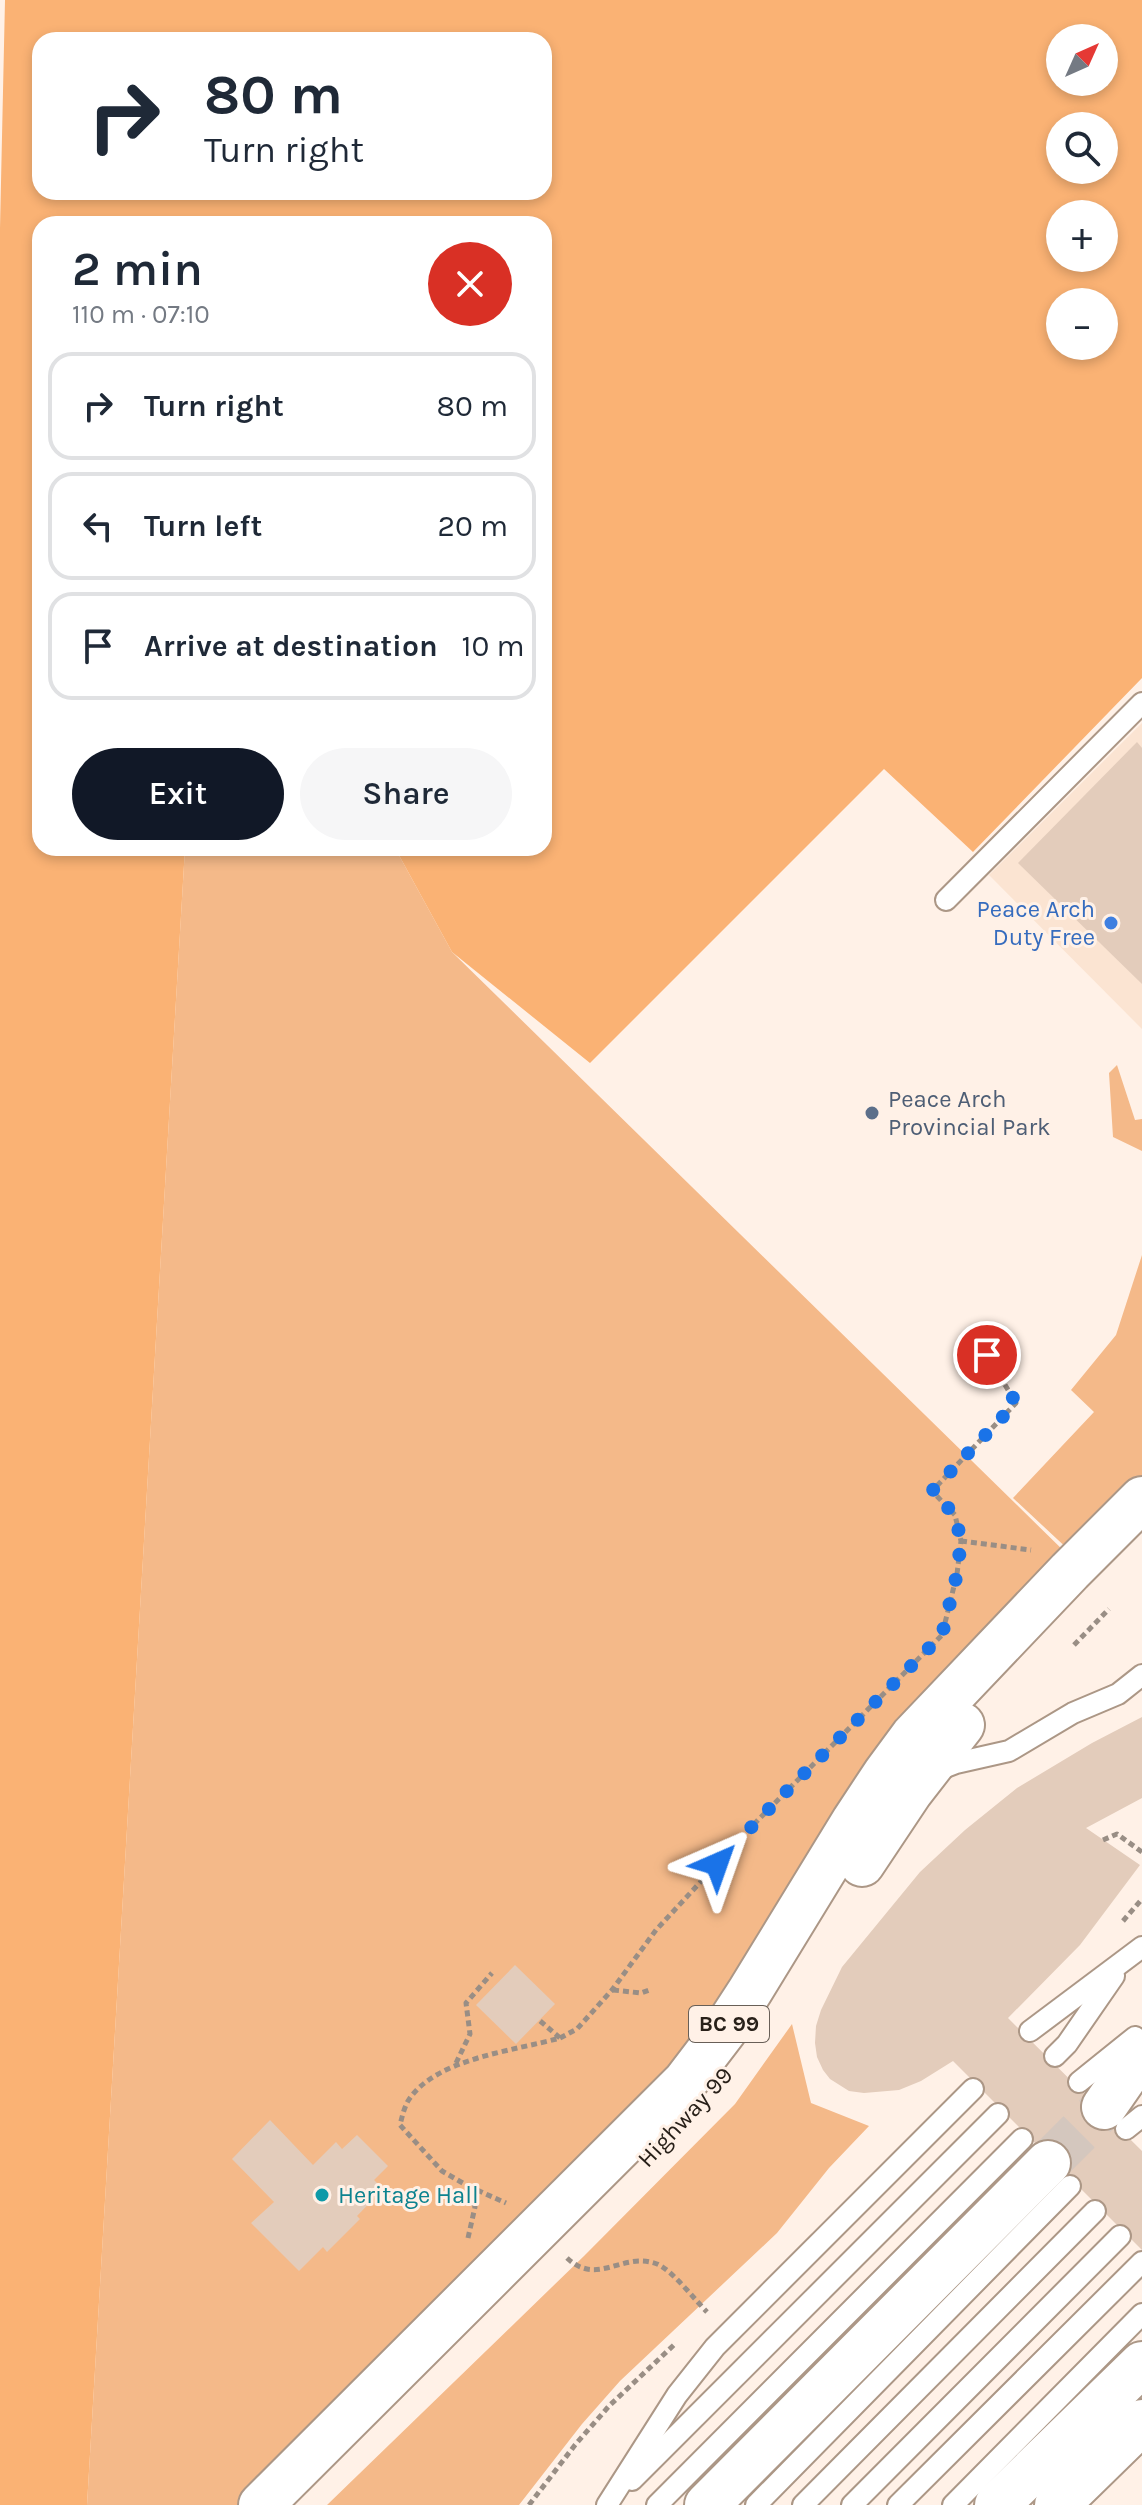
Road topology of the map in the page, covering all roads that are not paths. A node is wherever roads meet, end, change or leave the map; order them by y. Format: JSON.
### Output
{"nodes":[{"id":1,"x":1142,"y":703,"type":"edge"},
{"id":2,"x":946,"y":900,"type":"dead end"},
{"id":3,"x":1142,"y":1499,"type":"edge"},
{"id":4,"x":1142,"y":1540,"type":"edge"},
{"id":5,"x":1142,"y":1675,"type":"edge"},
{"id":6,"x":1118,"y":1694,"type":"junction"},
{"id":7,"x":1142,"y":1701,"type":"edge"},
{"id":8,"x":910,"y":1792,"type":"junction"},
{"id":9,"x":1136,"y":1952,"type":"edge"},
{"id":10,"x":1030,"y":2031,"type":"dead end"},
{"id":11,"x":1142,"y":2032,"type":"edge"},
{"id":12,"x":1142,"y":2052,"type":"edge"},
{"id":13,"x":1055,"y":2056,"type":"dead end"},
{"id":14,"x":973,"y":2089,"type":"dead end"},
{"id":15,"x":1113,"y":2108,"type":"edge"},
{"id":16,"x":998,"y":2114,"type":"dead end"},
{"id":17,"x":1047,"y":2163,"type":"tunnel mouth"},
{"id":18,"x":1004,"y":2205,"type":"junction"},
{"id":19,"x":1095,"y":2211,"type":"dead end"},
{"id":20,"x":1120,"y":2236,"type":"dead end"},
{"id":21,"x":1142,"y":2262,"type":"edge"},
{"id":22,"x":1142,"y":2314,"type":"edge"},
{"id":23,"x":1142,"y":2364,"type":"edge"},
{"id":24,"x":1142,"y":2422,"type":"edge"},
{"id":25,"x":261,"y":2505,"type":"edge"},
{"id":26,"x":299,"y":2505,"type":"edge"},
{"id":27,"x":610,"y":2505,"type":"edge"},
{"id":28,"x":657,"y":2505,"type":"edge"},
{"id":29,"x":707,"y":2505,"type":"edge"},
{"id":30,"x":756,"y":2505,"type":"edge"},
{"id":31,"x":803,"y":2505,"type":"edge"},
{"id":32,"x":852,"y":2505,"type":"edge"},
{"id":33,"x":898,"y":2505,"type":"edge"},
{"id":34,"x":953,"y":2505,"type":"edge"},
{"id":35,"x":997,"y":2505,"type":"edge"},
{"id":36,"x":1057,"y":2505,"type":"edge"}],
"edges":[{"from":1,"to":2,"type":"lane"},
{"from":3,"to":25,"type":"highway","number":"BC 99"},
{"from":4,"to":8,"type":"highway","name":"Highway 99","number":"BC 99"},
{"from":5,"to":6,"type":"lane"},
{"from":6,"to":7,"type":"lane"},
{"from":6,"to":8,"type":"lane"},
{"from":8,"to":26,"type":"highway","name":"Highway 99","number":"BC 99"},
{"from":9,"to":10,"type":"lane"},
{"from":9,"to":13,"type":"lane"},
{"from":11,"to":15,"type":"lane"},
{"from":12,"to":15,"type":"highway"},
{"from":14,"to":27,"type":"lane"},
{"from":16,"to":27,"type":"lane"},
{"from":17,"to":18,"type":"highway"},
{"from":18,"to":28,"type":"lane"},
{"from":18,"to":29,"type":"highway"},
{"from":18,"to":30,"type":"lane"},
{"from":19,"to":31,"type":"lane"},
{"from":20,"to":32,"type":"lane"},
{"from":21,"to":33,"type":"lane"},
{"from":22,"to":34,"type":"lane"},
{"from":23,"to":35,"type":"highway"},
{"from":24,"to":36,"type":"highway"}]}
